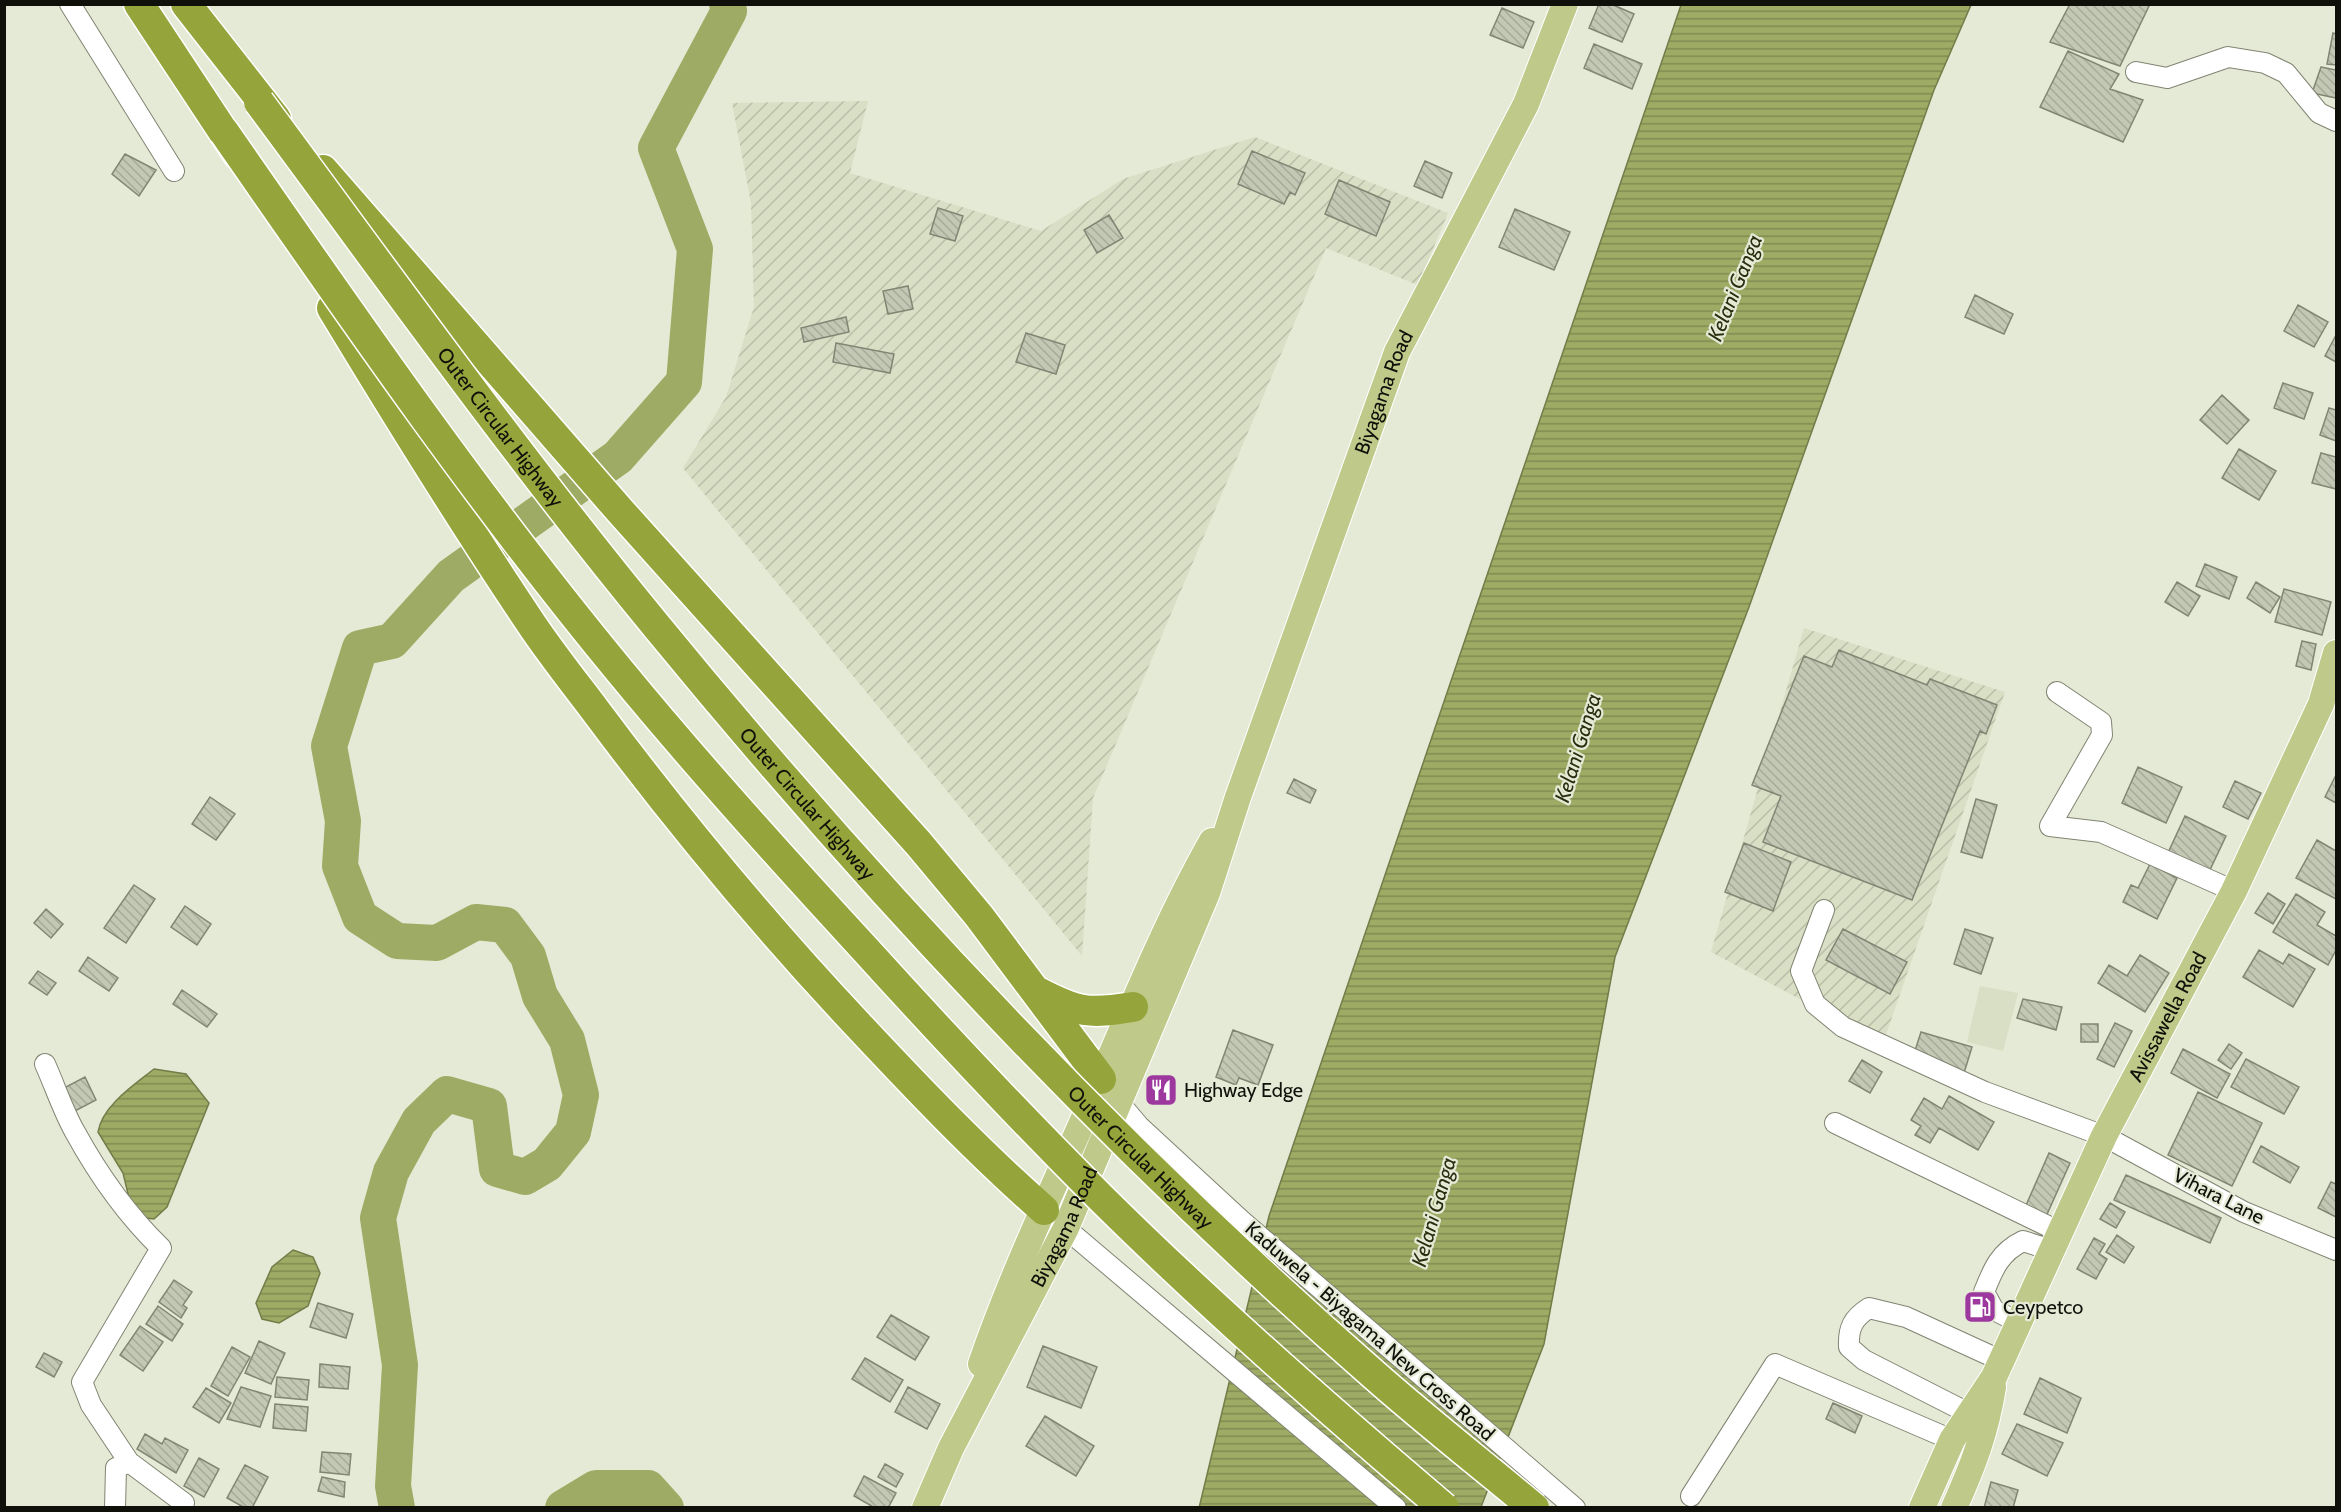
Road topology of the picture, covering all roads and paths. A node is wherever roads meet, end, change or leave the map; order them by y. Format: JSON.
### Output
{"nodes":[{"id":1,"x":70,"y":4,"type":"edge"},
{"id":2,"x":138,"y":4,"type":"edge"},
{"id":3,"x":186,"y":4,"type":"edge"},
{"id":4,"x":1565,"y":4,"type":"edge"},
{"id":5,"x":2136,"y":72,"type":"dead end"},
{"id":6,"x":259,"y":102,"type":"junction"},
{"id":7,"x":2337,"y":121,"type":"edge"},
{"id":8,"x":224,"y":132,"type":"junction"},
{"id":9,"x":174,"y":171,"type":"dead end"},
{"id":10,"x":2337,"y":653,"type":"edge"},
{"id":11,"x":2056,"y":692,"type":"dead end"},
{"id":12,"x":1238,"y":796,"type":"junction"},
{"id":13,"x":2234,"y":891,"type":"junction"},
{"id":14,"x":1824,"y":910,"type":"dead end"},
{"id":15,"x":1038,"y":993,"type":"junction"},
{"id":16,"x":1133,"y":1007,"type":"junction"},
{"id":17,"x":45,"y":1064,"type":"dead end"},
{"id":18,"x":1109,"y":1090,"type":"junction"},
{"id":19,"x":1835,"y":1123,"type":"dead end"},
{"id":20,"x":2104,"y":1136,"type":"junction"},
{"id":21,"x":1055,"y":1219,"type":"junction"},
{"id":22,"x":2058,"y":1242,"type":"junction"},
{"id":23,"x":2337,"y":1250,"type":"edge"},
{"id":24,"x":2020,"y":1323,"type":"junction"},
{"id":25,"x":1998,"y":1369,"type":"junction"},
{"id":26,"x":1970,"y":1414,"type":"junction"},
{"id":27,"x":1952,"y":1440,"type":"junction"},
{"id":28,"x":129,"y":1462,"type":"junction"},
{"id":29,"x":1691,"y":1496,"type":"dead end"},
{"id":30,"x":184,"y":1503,"type":"dead end"},
{"id":31,"x":116,"y":1508,"type":"edge"},
{"id":32,"x":925,"y":1508,"type":"edge"},
{"id":33,"x":1396,"y":1508,"type":"edge"},
{"id":34,"x":1444,"y":1508,"type":"edge"},
{"id":35,"x":1534,"y":1508,"type":"edge"},
{"id":36,"x":1575,"y":1508,"type":"edge"},
{"id":37,"x":1922,"y":1508,"type":"edge"},
{"id":38,"x":1954,"y":1508,"type":"edge"}],
"edges":[{"from":1,"to":9,"type":"street"},
{"from":2,"to":8,"type":"highway"},
{"from":3,"to":6,"type":"highway","name":"Outer Circular Highway"},
{"from":4,"to":12,"type":"main road","name":"Biyagama Road"},
{"from":5,"to":7,"type":"street"},
{"from":6,"to":15,"type":"highway","bridge":true},
{"from":6,"to":35,"type":"highway","name":"Outer Circular Highway","bridge":true},
{"from":8,"to":21,"type":"highway","bridge":true},
{"from":8,"to":34,"type":"highway","bridge":true},
{"from":10,"to":13,"type":"main road","name":"Avissawella Road"},
{"from":11,"to":13,"type":"street"},
{"from":12,"to":16,"type":"main road","name":"Biyagama Road"},
{"from":12,"to":18,"type":"main road","name":"Biyagama Road"},
{"from":13,"to":20,"type":"main road","name":"Avissawella Road"},
{"from":14,"to":20,"type":"street","name":"Vihara Lane"},
{"from":15,"to":16,"type":"highway"},
{"from":15,"to":18,"type":"highway"},
{"from":16,"to":18,"type":"main road","name":"Biyagama Road"},
{"from":17,"to":28,"type":"street"},
{"from":18,"to":21,"type":"main road","name":"Biyagama Road"},
{"from":18,"to":36,"type":"street","name":"Kaduwela - Biyagama New Cross Road"},
{"from":19,"to":22,"type":"street"},
{"from":20,"to":22,"type":"main road","name":"Avissawella Road"},
{"from":20,"to":23,"type":"street","name":"Vihara Lane"},
{"from":21,"to":32,"type":"main road","name":"Biyagama Road"},
{"from":21,"to":33,"type":"street"},
{"from":22,"to":24,"type":"main road","name":"Avissawella Road"},
{"from":22,"to":24,"type":"street"},
{"from":24,"to":25,"type":"main road","name":"Avissawella Road"},
{"from":25,"to":26,"type":"main road","name":"Avissawella Road"},
{"from":25,"to":26,"type":"street"},
{"from":25,"to":38,"type":"main road","name":"Avissawella Road"},
{"from":26,"to":27,"type":"main road","name":"Avissawella Road"},
{"from":27,"to":29,"type":"street"},
{"from":27,"to":37,"type":"main road","name":"Avissawella Road"},
{"from":28,"to":30,"type":"street"},
{"from":28,"to":31,"type":"street"}]}
